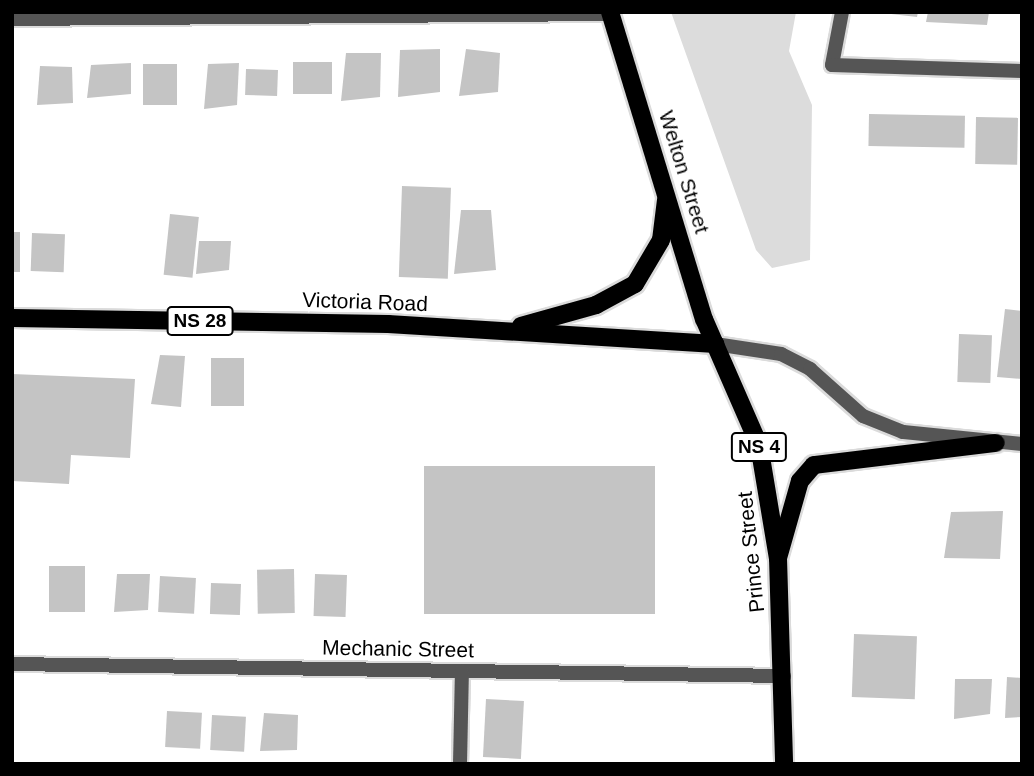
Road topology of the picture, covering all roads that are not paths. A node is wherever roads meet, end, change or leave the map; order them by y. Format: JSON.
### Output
{"nodes":[{"id":1,"x":842,"y":12,"type":"edge"},
{"id":2,"x":610,"y":13,"type":"edge"},
{"id":3,"x":12,"y":19,"type":"edge"},
{"id":4,"x":1022,"y":71,"type":"edge"},
{"id":5,"x":666,"y":189,"type":"junction"},
{"id":6,"x":12,"y":318,"type":"edge"},
{"id":7,"x":501,"y":331,"type":"junction"},
{"id":8,"x":715,"y":344,"type":"junction"},
{"id":9,"x":996,"y":443,"type":"junction"},
{"id":10,"x":1022,"y":444,"type":"edge"},
{"id":11,"x":778,"y":558,"type":"junction"},
{"id":12,"x":12,"y":664,"type":"edge"},
{"id":13,"x":462,"y":671,"type":"junction"},
{"id":14,"x":784,"y":676,"type":"junction"},
{"id":15,"x":460,"y":764,"type":"edge"},
{"id":16,"x":784,"y":764,"type":"edge"}],
"edges":[{"from":1,"to":4,"type":"street"},
{"from":2,"to":3,"type":"street"},
{"from":2,"to":5,"type":"main road","name":"Welton Street","number":"NS 4"},
{"from":5,"to":7,"type":"main road"},
{"from":5,"to":8,"type":"main road","name":"Welton Street","number":"NS 4"},
{"from":6,"to":7,"type":"main road","name":"Victoria Road","number":"NS 28"},
{"from":7,"to":8,"type":"main road","name":"Victoria Road","number":"NS 28"},
{"from":8,"to":9,"type":"street"},
{"from":8,"to":11,"type":"main road","name":"Prince Street","number":"NS 4"},
{"from":9,"to":10,"type":"street"},
{"from":9,"to":11,"type":"main road"},
{"from":11,"to":14,"type":"main road","name":"Prince Street","number":"NS 4"},
{"from":12,"to":13,"type":"street","name":"Mechanic Street"},
{"from":13,"to":14,"type":"street","name":"Mechanic Street"},
{"from":13,"to":15,"type":"street"},
{"from":14,"to":16,"type":"main road","name":"Prince Street","number":"NS 4"}]}
